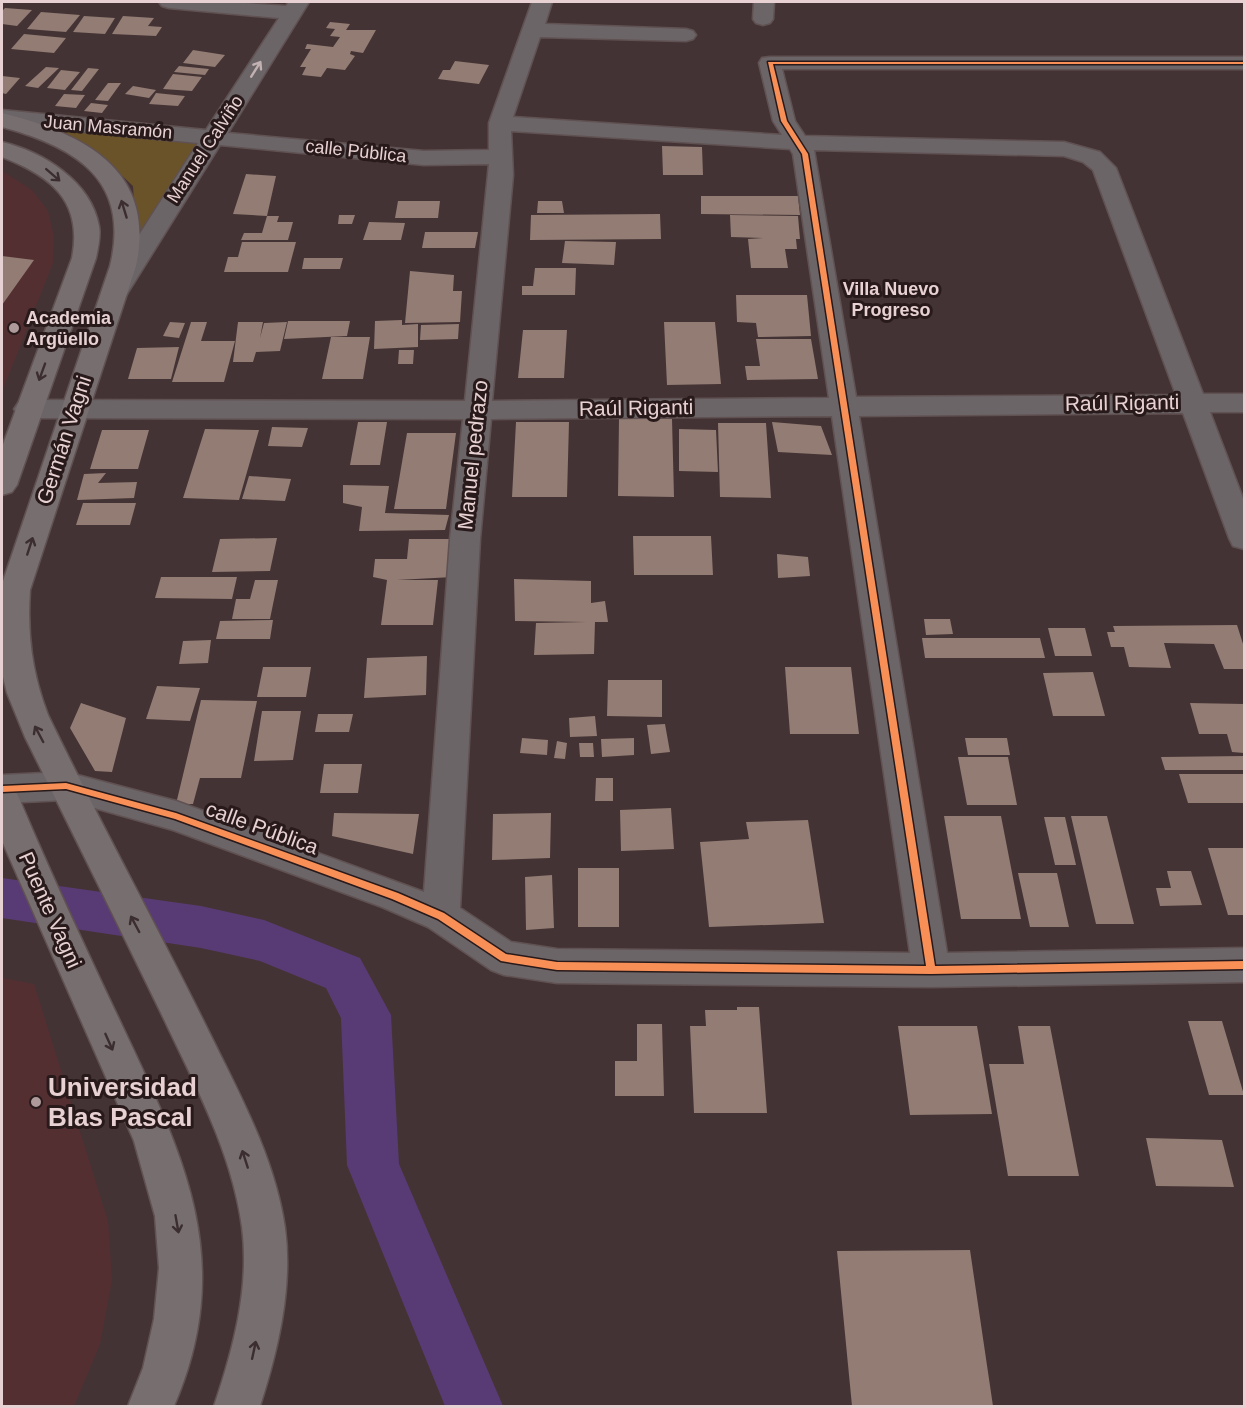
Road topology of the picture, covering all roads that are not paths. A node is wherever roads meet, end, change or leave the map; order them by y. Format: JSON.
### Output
{"nodes":[{"id":1,"x":170,"y":2,"type":"edge"},
{"id":2,"x":542,"y":2,"type":"edge"},
{"id":3,"x":295,"y":7,"type":"edge"},
{"id":4,"x":532,"y":30,"type":"junction"},
{"id":5,"x":686,"y":35,"type":"dead end"},
{"id":6,"x":1245,"y":63,"type":"edge"},
{"id":7,"x":2,"y":119,"type":"edge"},
{"id":8,"x":500,"y":123,"type":"junction"},
{"id":9,"x":214,"y":137,"type":"junction"},
{"id":10,"x":800,"y":143,"type":"junction"},
{"id":11,"x":2,"y":149,"type":"edge"},
{"id":12,"x":499,"y":157,"type":"junction"},
{"id":13,"x":112,"y":297,"type":"junction"},
{"id":14,"x":1193,"y":402,"type":"junction"},
{"id":15,"x":1245,"y":403,"type":"edge"},
{"id":16,"x":846,"y":406,"type":"junction"},
{"id":17,"x":28,"y":409,"type":"junction"},
{"id":18,"x":477,"y":410,"type":"junction"},
{"id":19,"x":73,"y":411,"type":"junction"},
{"id":20,"x":2,"y":485,"type":"edge"},
{"id":21,"x":1245,"y":538,"type":"edge"},
{"id":22,"x":66,"y":786,"type":"junction"},
{"id":23,"x":2,"y":789,"type":"edge"},
{"id":24,"x":2,"y":798,"type":"edge"},
{"id":25,"x":441,"y":916,"type":"junction"},
{"id":26,"x":1245,"y":965,"type":"edge"},
{"id":27,"x":931,"y":970,"type":"junction"},
{"id":28,"x":151,"y":1407,"type":"edge"},
{"id":29,"x":237,"y":1407,"type":"edge"}],
"edges":[{"from":1,"to":3,"type":"street"},
{"from":2,"to":4,"type":"street","name":"Manuel pedrazo"},
{"from":9,"to":3,"type":"street","name":"Manuel Calviño","one_way":true},
{"from":4,"to":5,"type":"street"},
{"from":4,"to":8,"type":"street","name":"Manuel pedrazo"},
{"from":6,"to":10,"type":"street"},
{"from":7,"to":9,"type":"street","name":"Juan Masramón"},
{"from":13,"to":7,"type":"main road","name":"Germán Vagni","one_way":true},
{"from":8,"to":10,"type":"street"},
{"from":8,"to":12,"type":"street","name":"Manuel pedrazo"},
{"from":9,"to":12,"type":"street","name":"calle Pública"},
{"from":9,"to":13,"type":"street","name":"Manuel Calviño"},
{"from":10,"to":14,"type":"street"},
{"from":10,"to":16,"type":"street"},
{"from":11,"to":17,"type":"main road","name":"Germán Vagni","one_way":true},
{"from":12,"to":18,"type":"street","name":"Manuel pedrazo"},
{"from":13,"to":19,"type":"main road","name":"Germán Vagni"},
{"from":14,"to":15,"type":"street","name":"Raúl Riganti"},
{"from":14,"to":16,"type":"street","name":"Raúl Riganti"},
{"from":14,"to":21,"type":"street"},
{"from":16,"to":18,"type":"street","name":"Raúl Riganti"},
{"from":16,"to":27,"type":"street"},
{"from":17,"to":19,"type":"street","name":"Raúl Riganti"},
{"from":17,"to":20,"type":"main road","name":"Germán Vagni"},
{"from":18,"to":19,"type":"street","name":"Raúl Riganti"},
{"from":18,"to":25,"type":"street","name":"Manuel pedrazo"},
{"from":22,"to":19,"type":"main road","name":"Germán Vagni","one_way":true},
{"from":22,"to":23,"type":"street"},
{"from":22,"to":25,"type":"street","name":"calle Pública"},
{"from":29,"to":22,"type":"main road","name":"Germán Vagni","one_way":true},
{"from":24,"to":28,"type":"main road","name":"Puente Vagni","one_way":true},
{"from":25,"to":27,"type":"street"},
{"from":26,"to":27,"type":"street"}]}
